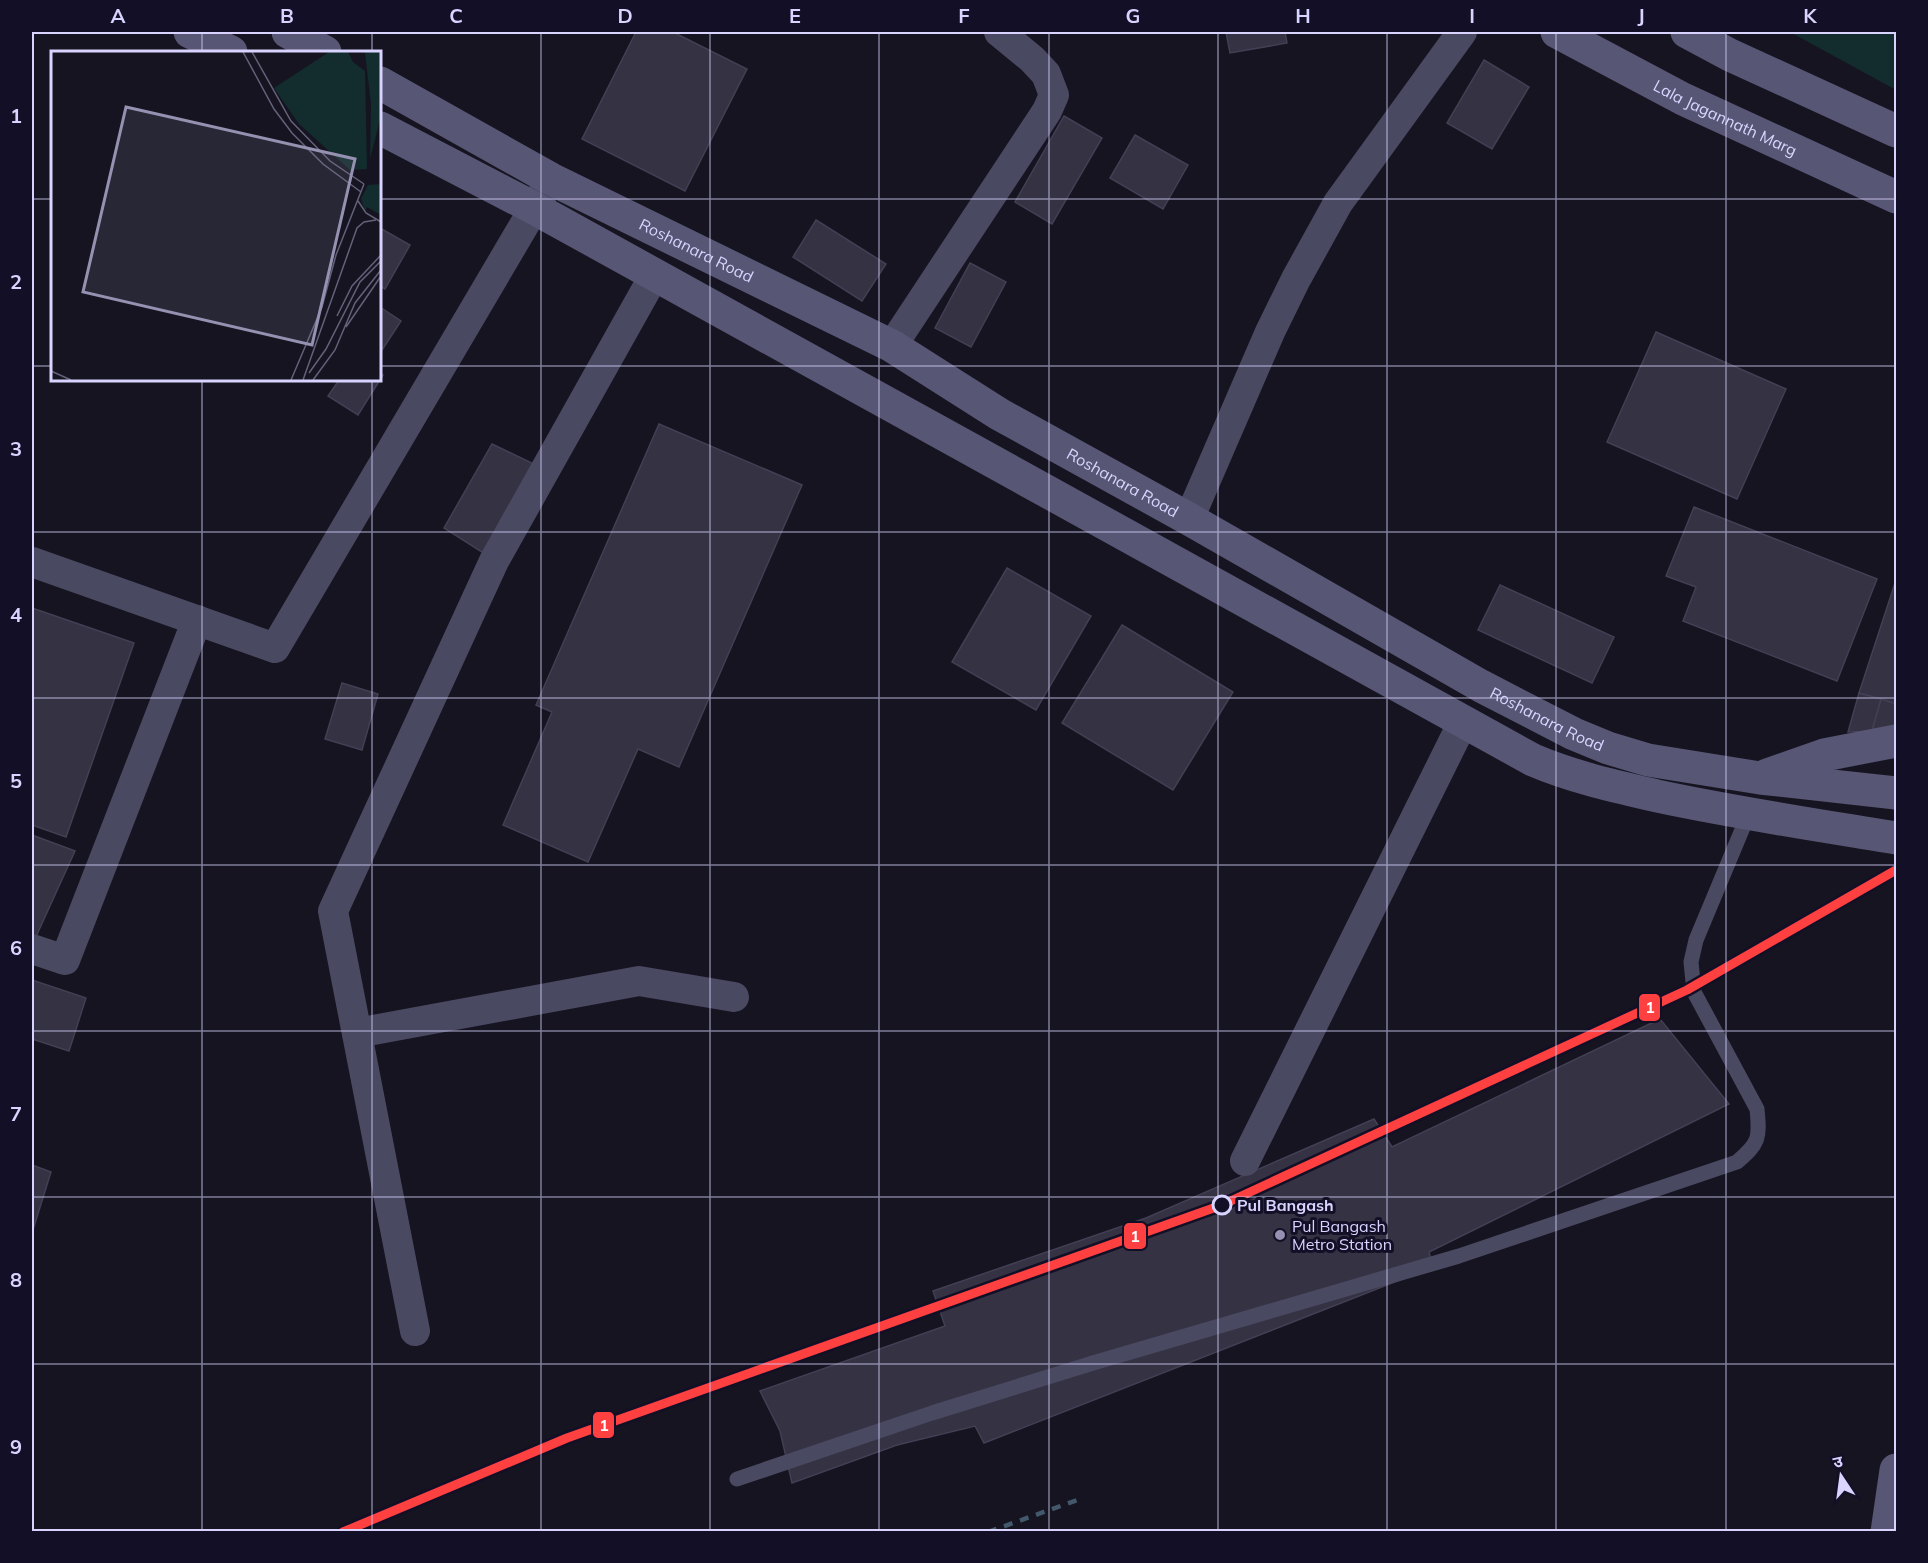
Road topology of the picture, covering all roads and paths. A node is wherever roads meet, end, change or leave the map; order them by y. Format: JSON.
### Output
{"nodes":[{"id":1,"x":190,"y":32,"type":"edge"},
{"id":2,"x":288,"y":32,"type":"edge"},
{"id":3,"x":999,"y":32,"type":"edge"},
{"id":4,"x":1462,"y":32,"type":"edge"},
{"id":5,"x":1557,"y":32,"type":"edge"},
{"id":6,"x":1687,"y":32,"type":"edge"},
{"id":7,"x":229,"y":51,"type":"edge"},
{"id":8,"x":323,"y":51,"type":"edge"},
{"id":9,"x":381,"y":84,"type":"edge"},
{"id":10,"x":381,"y":129,"type":"edge"},
{"id":11,"x":1896,"y":131,"type":"edge"},
{"id":12,"x":551,"y":179,"type":"junction"},
{"id":13,"x":1896,"y":196,"type":"edge"},
{"id":14,"x":534,"y":208,"type":"junction"},
{"id":15,"x":655,"y":274,"type":"junction"},
{"id":16,"x":892,"y":346,"type":"junction"},
{"id":17,"x":1189,"y":519,"type":"junction"},
{"id":18,"x":32,"y":561,"type":"edge"},
{"id":19,"x":197,"y":620,"type":"junction"},
{"id":20,"x":1463,"y":722,"type":"junction"},
{"id":21,"x":1896,"y":741,"type":"edge"},
{"id":22,"x":1760,"y":778,"type":"junction"},
{"id":23,"x":1896,"y":793,"type":"edge"},
{"id":24,"x":1749,"y":813,"type":"junction"},
{"id":25,"x":1896,"y":838,"type":"edge"},
{"id":26,"x":32,"y":949,"type":"edge"},
{"id":27,"x":734,"y":997,"type":"dead end"},
{"id":28,"x":357,"y":1033,"type":"junction"},
{"id":29,"x":1245,"y":1161,"type":"dead end"},
{"id":30,"x":415,"y":1331,"type":"dead end"},
{"id":31,"x":1896,"y":1470,"type":"edge"},
{"id":32,"x":737,"y":1479,"type":"dead end"},
{"id":33,"x":1887,"y":1532,"type":"edge"}],
"edges":[{"from":1,"to":7,"type":"street"},
{"from":2,"to":8,"type":"street"},
{"from":3,"to":16,"type":"street"},
{"from":4,"to":17,"type":"street"},
{"from":5,"to":13,"type":"street","name":"Lala Jagannath Marg"},
{"from":6,"to":11,"type":"street"},
{"from":9,"to":12,"type":"street","name":"Roshanara Road"},
{"from":10,"to":14,"type":"street"},
{"from":12,"to":14,"type":"street"},
{"from":12,"to":16,"type":"street","name":"Roshanara Road"},
{"from":14,"to":15,"type":"street"},
{"from":14,"to":19,"type":"street"},
{"from":15,"to":20,"type":"street"},
{"from":15,"to":28,"type":"street"},
{"from":16,"to":17,"type":"street","name":"Roshanara Road"},
{"from":17,"to":22,"type":"street","name":"Roshanara Road"},
{"from":18,"to":19,"type":"street"},
{"from":19,"to":26,"type":"street"},
{"from":20,"to":24,"type":"street"},
{"from":20,"to":29,"type":"street"},
{"from":21,"to":22,"type":"street"},
{"from":22,"to":23,"type":"street","name":"Roshanara Road"},
{"from":24,"to":25,"type":"street"},
{"from":24,"to":32,"type":"lane"},
{"from":27,"to":28,"type":"street"},
{"from":28,"to":30,"type":"street"},
{"from":31,"to":33,"type":"street"}]}
